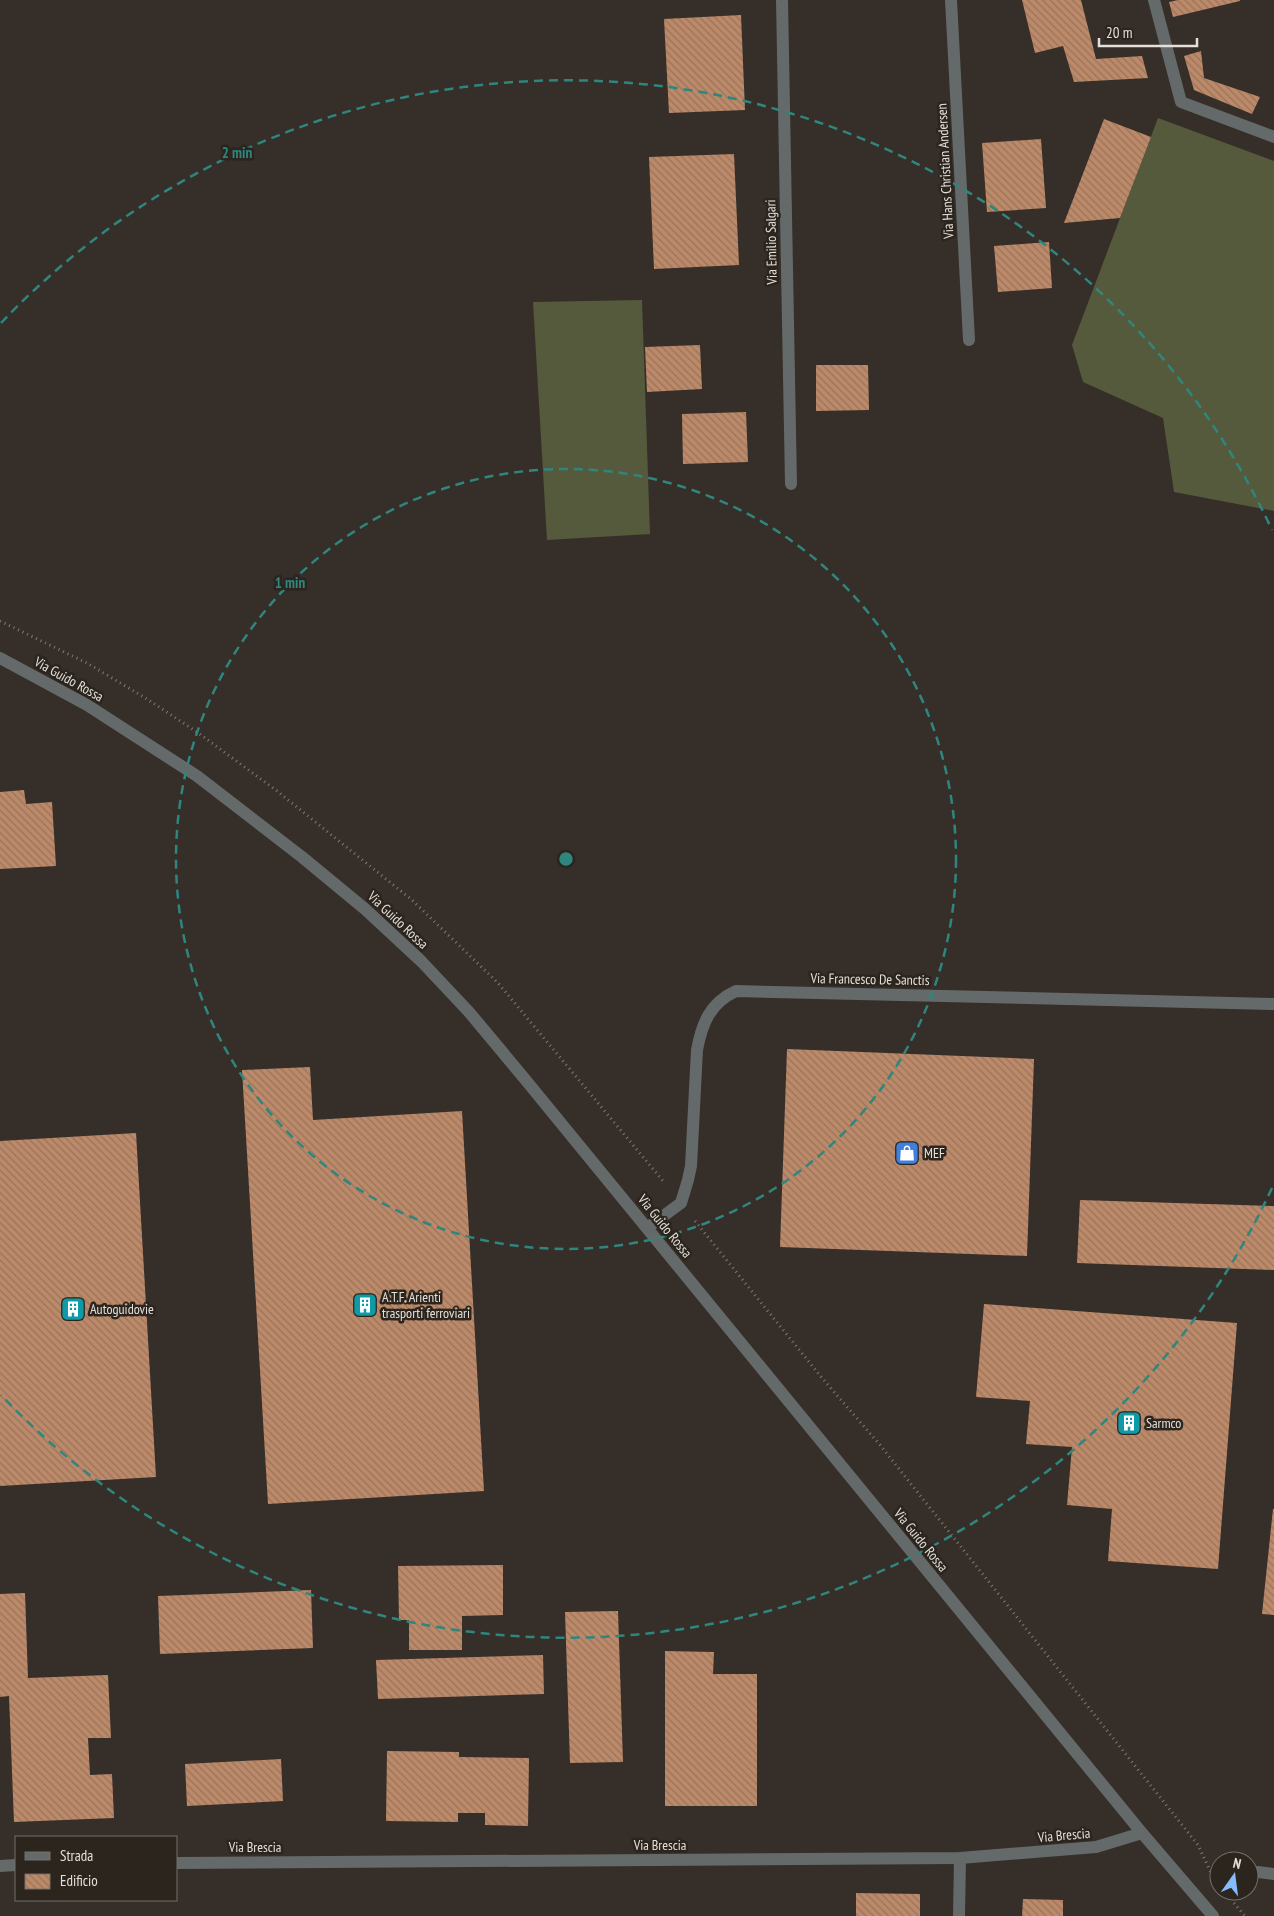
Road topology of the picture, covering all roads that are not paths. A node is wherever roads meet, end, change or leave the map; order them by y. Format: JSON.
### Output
{"nodes":[{"id":1,"x":782,"y":0,"type":"edge"},
{"id":2,"x":951,"y":0,"type":"edge"},
{"id":3,"x":1154,"y":0,"type":"edge"},
{"id":4,"x":1274,"y":136,"type":"edge"},
{"id":5,"x":969,"y":340,"type":"dead end"},
{"id":6,"x":791,"y":484,"type":"dead end"},
{"id":7,"x":0,"y":658,"type":"edge"},
{"id":8,"x":1274,"y":1004,"type":"edge"},
{"id":9,"x":648,"y":1228,"type":"junction"},
{"id":10,"x":1142,"y":1833,"type":"junction"},
{"id":11,"x":960,"y":1858,"type":"junction"},
{"id":12,"x":178,"y":1863,"type":"edge"},
{"id":13,"x":15,"y":1865,"type":"edge"},
{"id":14,"x":0,"y":1866,"type":"edge"},
{"id":15,"x":1259,"y":1872,"type":"edge"},
{"id":16,"x":1274,"y":1874,"type":"edge"},
{"id":17,"x":960,"y":1916,"type":"edge"},
{"id":18,"x":1213,"y":1916,"type":"edge"}],
"edges":[{"from":1,"to":6,"type":"street","name":"Via Emilio Salgari"},
{"from":2,"to":5,"type":"street","name":"Via Hans Christian Andersen"},
{"from":3,"to":4,"type":"street"},
{"from":7,"to":9,"type":"street","name":"Via Guido Rossa"},
{"from":8,"to":9,"type":"street","name":"Via Francesco De Sanctis"},
{"from":9,"to":10,"type":"street","name":"Via Guido Rossa"},
{"from":10,"to":11,"type":"street","name":"Via Brescia"},
{"from":10,"to":18,"type":"street","name":"Via Guido Rossa"},
{"from":11,"to":12,"type":"street","name":"Via Brescia"},
{"from":11,"to":17,"type":"street"},
{"from":13,"to":14,"type":"street"},
{"from":15,"to":16,"type":"street"}]}
